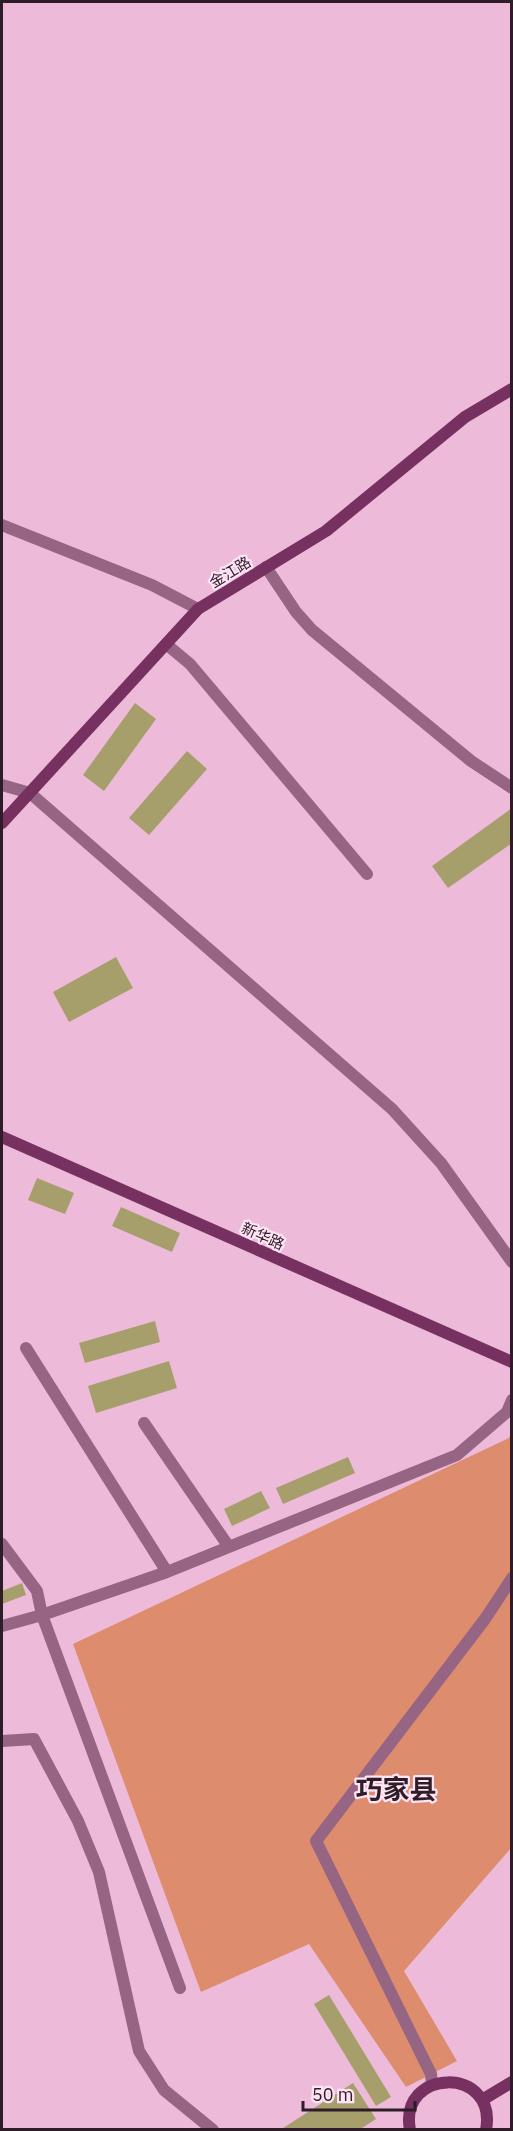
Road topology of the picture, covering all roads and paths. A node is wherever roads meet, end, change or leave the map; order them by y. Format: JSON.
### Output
{"nodes":[{"id":1,"x":512,"y":389,"type":"edge"},
{"id":2,"x":2,"y":525,"type":"edge"},
{"id":3,"x":266,"y":567,"type":"junction"},
{"id":4,"x":198,"y":609,"type":"junction"},
{"id":5,"x":166,"y":644,"type":"junction"},
{"id":6,"x":2,"y":785,"type":"edge"},
{"id":7,"x":512,"y":788,"type":"edge"},
{"id":8,"x":30,"y":793,"type":"junction"},
{"id":9,"x":2,"y":823,"type":"edge"},
{"id":10,"x":367,"y":874,"type":"dead end"},
{"id":11,"x":2,"y":1137,"type":"edge"},
{"id":12,"x":512,"y":1262,"type":"edge"},
{"id":13,"x":26,"y":1348,"type":"dead end"},
{"id":14,"x":512,"y":1362,"type":"edge"},
{"id":15,"x":512,"y":1400,"type":"edge"},
{"id":16,"x":144,"y":1423,"type":"dead end"},
{"id":17,"x":2,"y":1544,"type":"edge"},
{"id":18,"x":229,"y":1547,"type":"junction"},
{"id":19,"x":167,"y":1572,"type":"junction"},
{"id":20,"x":512,"y":1578,"type":"edge"},
{"id":21,"x":42,"y":1615,"type":"junction"},
{"id":22,"x":2,"y":1626,"type":"edge"},
{"id":23,"x":2,"y":1741,"type":"edge"},
{"id":24,"x":180,"y":1988,"type":"dead end"},
{"id":25,"x":512,"y":2082,"type":"edge"},
{"id":26,"x":432,"y":2085,"type":"junction"},
{"id":27,"x":482,"y":2100,"type":"junction"},
{"id":28,"x":213,"y":2130,"type":"edge"},
{"id":29,"x":410,"y":2130,"type":"edge"},
{"id":30,"x":486,"y":2130,"type":"edge"}],
"edges":[{"from":1,"to":3,"type":"street","name":"金江路"},
{"from":2,"to":4,"type":"street"},
{"from":3,"to":4,"type":"street","name":"金江路"},
{"from":3,"to":7,"type":"street"},
{"from":4,"to":5,"type":"street","name":"金江路"},
{"from":5,"to":8,"type":"street","name":"金江路"},
{"from":5,"to":10,"type":"street"},
{"from":6,"to":8,"type":"street"},
{"from":8,"to":9,"type":"street","name":"金江路"},
{"from":8,"to":12,"type":"street"},
{"from":11,"to":14,"type":"street","name":"新华路"},
{"from":13,"to":19,"type":"street"},
{"from":15,"to":18,"type":"street"},
{"from":16,"to":18,"type":"street"},
{"from":17,"to":21,"type":"street"},
{"from":18,"to":19,"type":"street"},
{"from":19,"to":21,"type":"street"},
{"from":20,"to":26,"type":"street"},
{"from":21,"to":22,"type":"street"},
{"from":21,"to":24,"type":"street"},
{"from":23,"to":28,"type":"street"},
{"from":25,"to":27,"type":"street"},
{"from":26,"to":27,"type":"street"},
{"from":26,"to":29,"type":"street"},
{"from":27,"to":30,"type":"street"}]}
